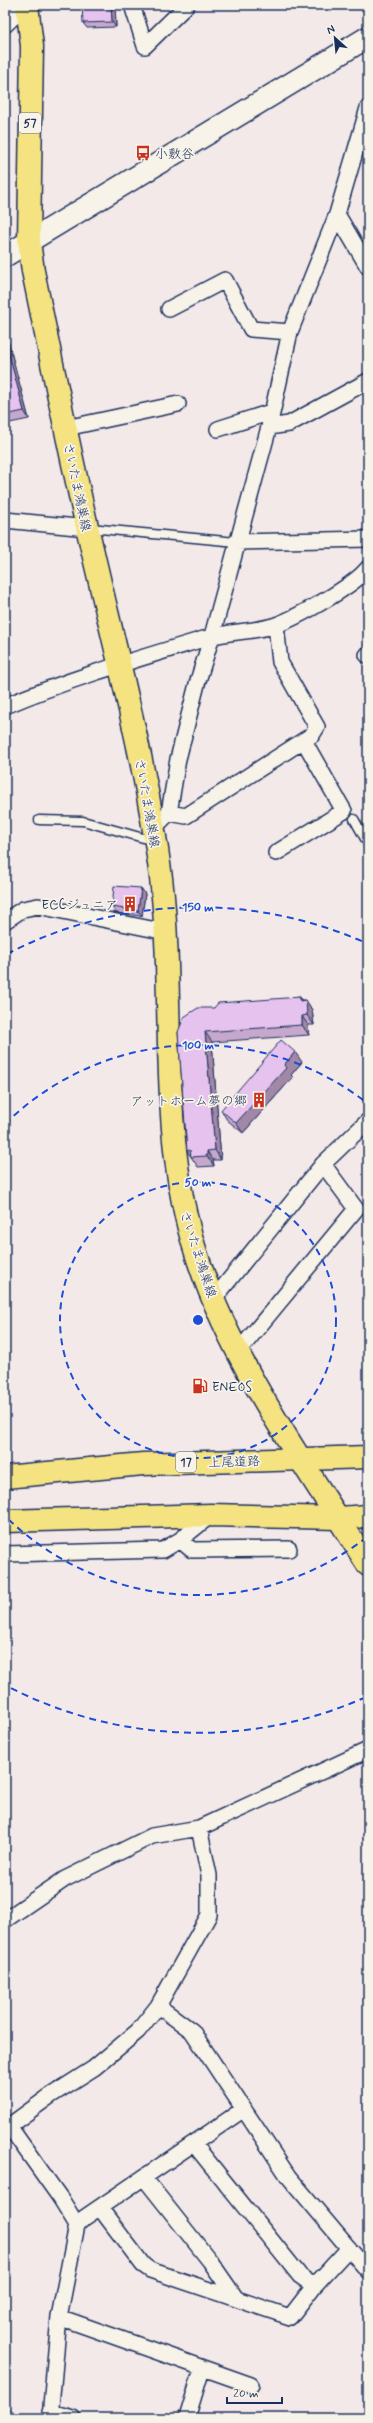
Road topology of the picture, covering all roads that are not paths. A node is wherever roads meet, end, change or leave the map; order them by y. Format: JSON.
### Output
{"nodes":[{"id":1,"x":27,"y":5,"type":"edge"},
{"id":2,"x":132,"y":5,"type":"edge"},
{"id":3,"x":187,"y":5,"type":"edge"},
{"id":4,"x":5,"y":26,"type":"edge"},
{"id":5,"x":368,"y":37,"type":"edge"},
{"id":6,"x":368,"y":108,"type":"edge"},
{"id":7,"x":337,"y":214,"type":"junction"},
{"id":8,"x":29,"y":241,"type":"junction"},
{"id":9,"x":5,"y":256,"type":"edge"},
{"id":10,"x":368,"y":268,"type":"edge"},
{"id":11,"x":169,"y":309,"type":"dead end"},
{"id":12,"x":290,"y":332,"type":"junction"},
{"id":13,"x":368,"y":381,"type":"edge"},
{"id":14,"x":178,"y":404,"type":"dead end"},
{"id":15,"x":270,"y":420,"type":"junction"},
{"id":16,"x":66,"y":428,"type":"junction"},
{"id":17,"x":218,"y":429,"type":"dead end"},
{"id":18,"x":5,"y":520,"type":"edge"},
{"id":19,"x":87,"y":528,"type":"junction"},
{"id":20,"x":368,"y":539,"type":"edge"},
{"id":21,"x":236,"y":542,"type":"junction"},
{"id":22,"x":368,"y":568,"type":"edge"},
{"id":23,"x":276,"y":625,"type":"junction"},
{"id":24,"x":212,"y":636,"type":"junction"},
{"id":25,"x":119,"y":665,"type":"junction"},
{"id":26,"x":5,"y":706,"type":"edge"},
{"id":27,"x":304,"y":741,"type":"junction"},
{"id":28,"x":169,"y":814,"type":"junction"},
{"id":29,"x":354,"y":819,"type":"dead end"},
{"id":30,"x":39,"y":820,"type":"dead end"},
{"id":31,"x":154,"y":835,"type":"junction"},
{"id":32,"x":368,"y":844,"type":"edge"},
{"id":33,"x":276,"y":854,"type":"dead end"},
{"id":34,"x":5,"y":921,"type":"edge"},
{"id":35,"x":166,"y":932,"type":"junction"},
{"id":36,"x":368,"y":1121,"type":"edge"},
{"id":37,"x":323,"y":1164,"type":"junction"},
{"id":38,"x":213,"y":1300,"type":"junction"},
{"id":39,"x":238,"y":1352,"type":"junction"},
{"id":40,"x":368,"y":1457,"type":"edge"},
{"id":41,"x":300,"y":1459,"type":"junction"},
{"id":42,"x":5,"y":1477,"type":"edge"},
{"id":43,"x":211,"y":1514,"type":"junction"},
{"id":44,"x":368,"y":1516,"type":"edge"},
{"id":45,"x":339,"y":1518,"type":"junction"},
{"id":46,"x":5,"y":1521,"type":"edge"},
{"id":47,"x":180,"y":1540,"type":"junction"},
{"id":48,"x":289,"y":1550,"type":"dead end"},
{"id":49,"x":5,"y":1554,"type":"edge"},
{"id":50,"x":368,"y":1565,"type":"edge"},
{"id":51,"x":368,"y":1750,"type":"edge"},
{"id":52,"x":199,"y":1828,"type":"junction"},
{"id":53,"x":5,"y":1920,"type":"edge"},
{"id":54,"x":158,"y":2006,"type":"junction"},
{"id":55,"x":244,"y":2110,"type":"junction"},
{"id":56,"x":7,"y":2123,"type":"edge"},
{"id":57,"x":194,"y":2144,"type":"junction"},
{"id":58,"x":145,"y":2179,"type":"junction"},
{"id":59,"x":100,"y":2208,"type":"junction"},
{"id":60,"x":77,"y":2225,"type":"junction"},
{"id":61,"x":349,"y":2248,"type":"junction"},
{"id":62,"x":368,"y":2271,"type":"edge"},
{"id":63,"x":314,"y":2286,"type":"junction"},
{"id":64,"x":235,"y":2297,"type":"junction"},
{"id":65,"x":59,"y":2317,"type":"junction"},
{"id":66,"x":202,"y":2369,"type":"junction"},
{"id":67,"x":251,"y":2385,"type":"dead end"},
{"id":68,"x":50,"y":2415,"type":"edge"},
{"id":69,"x":73,"y":2418,"type":"edge"},
{"id":70,"x":188,"y":2418,"type":"edge"}],
"edges":[{"from":1,"to":4,"type":"street"},
{"from":1,"to":8,"type":"main road","name":"さいたま鴻巣線","number":"57"},
{"from":2,"to":3,"type":"street"},
{"from":5,"to":8,"type":"street"},
{"from":6,"to":7,"type":"street"},
{"from":7,"to":10,"type":"street"},
{"from":7,"to":12,"type":"street"},
{"from":8,"to":9,"type":"street"},
{"from":8,"to":16,"type":"main road","name":"さいたま鴻巣線","number":"57"},
{"from":11,"to":12,"type":"street"},
{"from":12,"to":15,"type":"street"},
{"from":13,"to":15,"type":"street"},
{"from":14,"to":16,"type":"street"},
{"from":15,"to":17,"type":"street"},
{"from":15,"to":21,"type":"street"},
{"from":16,"to":19,"type":"main road","name":"さいたま鴻巣線","number":"57"},
{"from":18,"to":19,"type":"street"},
{"from":19,"to":21,"type":"lane"},
{"from":19,"to":25,"type":"main road","name":"さいたま鴻巣線","number":"57"},
{"from":20,"to":21,"type":"street"},
{"from":21,"to":24,"type":"street"},
{"from":22,"to":23,"type":"street"},
{"from":23,"to":24,"type":"street"},
{"from":23,"to":27,"type":"street"},
{"from":24,"to":25,"type":"street"},
{"from":24,"to":28,"type":"street"},
{"from":25,"to":26,"type":"street"},
{"from":25,"to":31,"type":"main road","name":"さいたま鴻巣線","number":"57"},
{"from":27,"to":28,"type":"street"},
{"from":27,"to":33,"type":"street"},
{"from":28,"to":31,"type":"street"},
{"from":29,"to":32,"type":"lane"},
{"from":30,"to":31,"type":"lane"},
{"from":31,"to":35,"type":"main road","name":"さいたま鴻巣線","number":"57"},
{"from":34,"to":35,"type":"street"},
{"from":35,"to":38,"type":"main road","name":"さいたま鴻巣線","number":"57"},
{"from":36,"to":37,"type":"street"},
{"from":37,"to":38,"type":"street"},
{"from":37,"to":39,"type":"street"},
{"from":38,"to":39,"type":"main road","name":"さいたま鴻巣線","number":"57"},
{"from":39,"to":41,"type":"main road","name":"さいたま鴻巣線","number":"57"},
{"from":40,"to":41,"type":"main road","name":"上尾道路","number":"17"},
{"from":41,"to":42,"type":"main road","name":"上尾道路","number":"17"},
{"from":41,"to":45,"type":"main road","name":"さいたま鴻巣線","number":"57"},
{"from":43,"to":45,"type":"main road"},
{"from":43,"to":46,"type":"main road"},
{"from":43,"to":47,"type":"street"},
{"from":44,"to":45,"type":"main road"},
{"from":45,"to":50,"type":"main road","name":"さいたま鴻巣線","number":"57"},
{"from":47,"to":48,"type":"street"},
{"from":47,"to":49,"type":"street"},
{"from":51,"to":52,"type":"street"},
{"from":52,"to":53,"type":"street"},
{"from":52,"to":54,"type":"street"},
{"from":54,"to":55,"type":"street"},
{"from":54,"to":56,"type":"street"},
{"from":55,"to":57,"type":"street"},
{"from":55,"to":61,"type":"street"},
{"from":56,"to":60,"type":"street"},
{"from":57,"to":58,"type":"street"},
{"from":57,"to":63,"type":"street"},
{"from":58,"to":59,"type":"street"},
{"from":58,"to":64,"type":"street"},
{"from":59,"to":60,"type":"street"},
{"from":59,"to":64,"type":"street"},
{"from":60,"to":65,"type":"street"},
{"from":61,"to":62,"type":"street"},
{"from":61,"to":63,"type":"street"},
{"from":63,"to":64,"type":"street"},
{"from":65,"to":66,"type":"street"},
{"from":65,"to":68,"type":"street"},
{"from":66,"to":67,"type":"street"},
{"from":66,"to":70,"type":"street"},
{"from":68,"to":69,"type":"street"}]}
